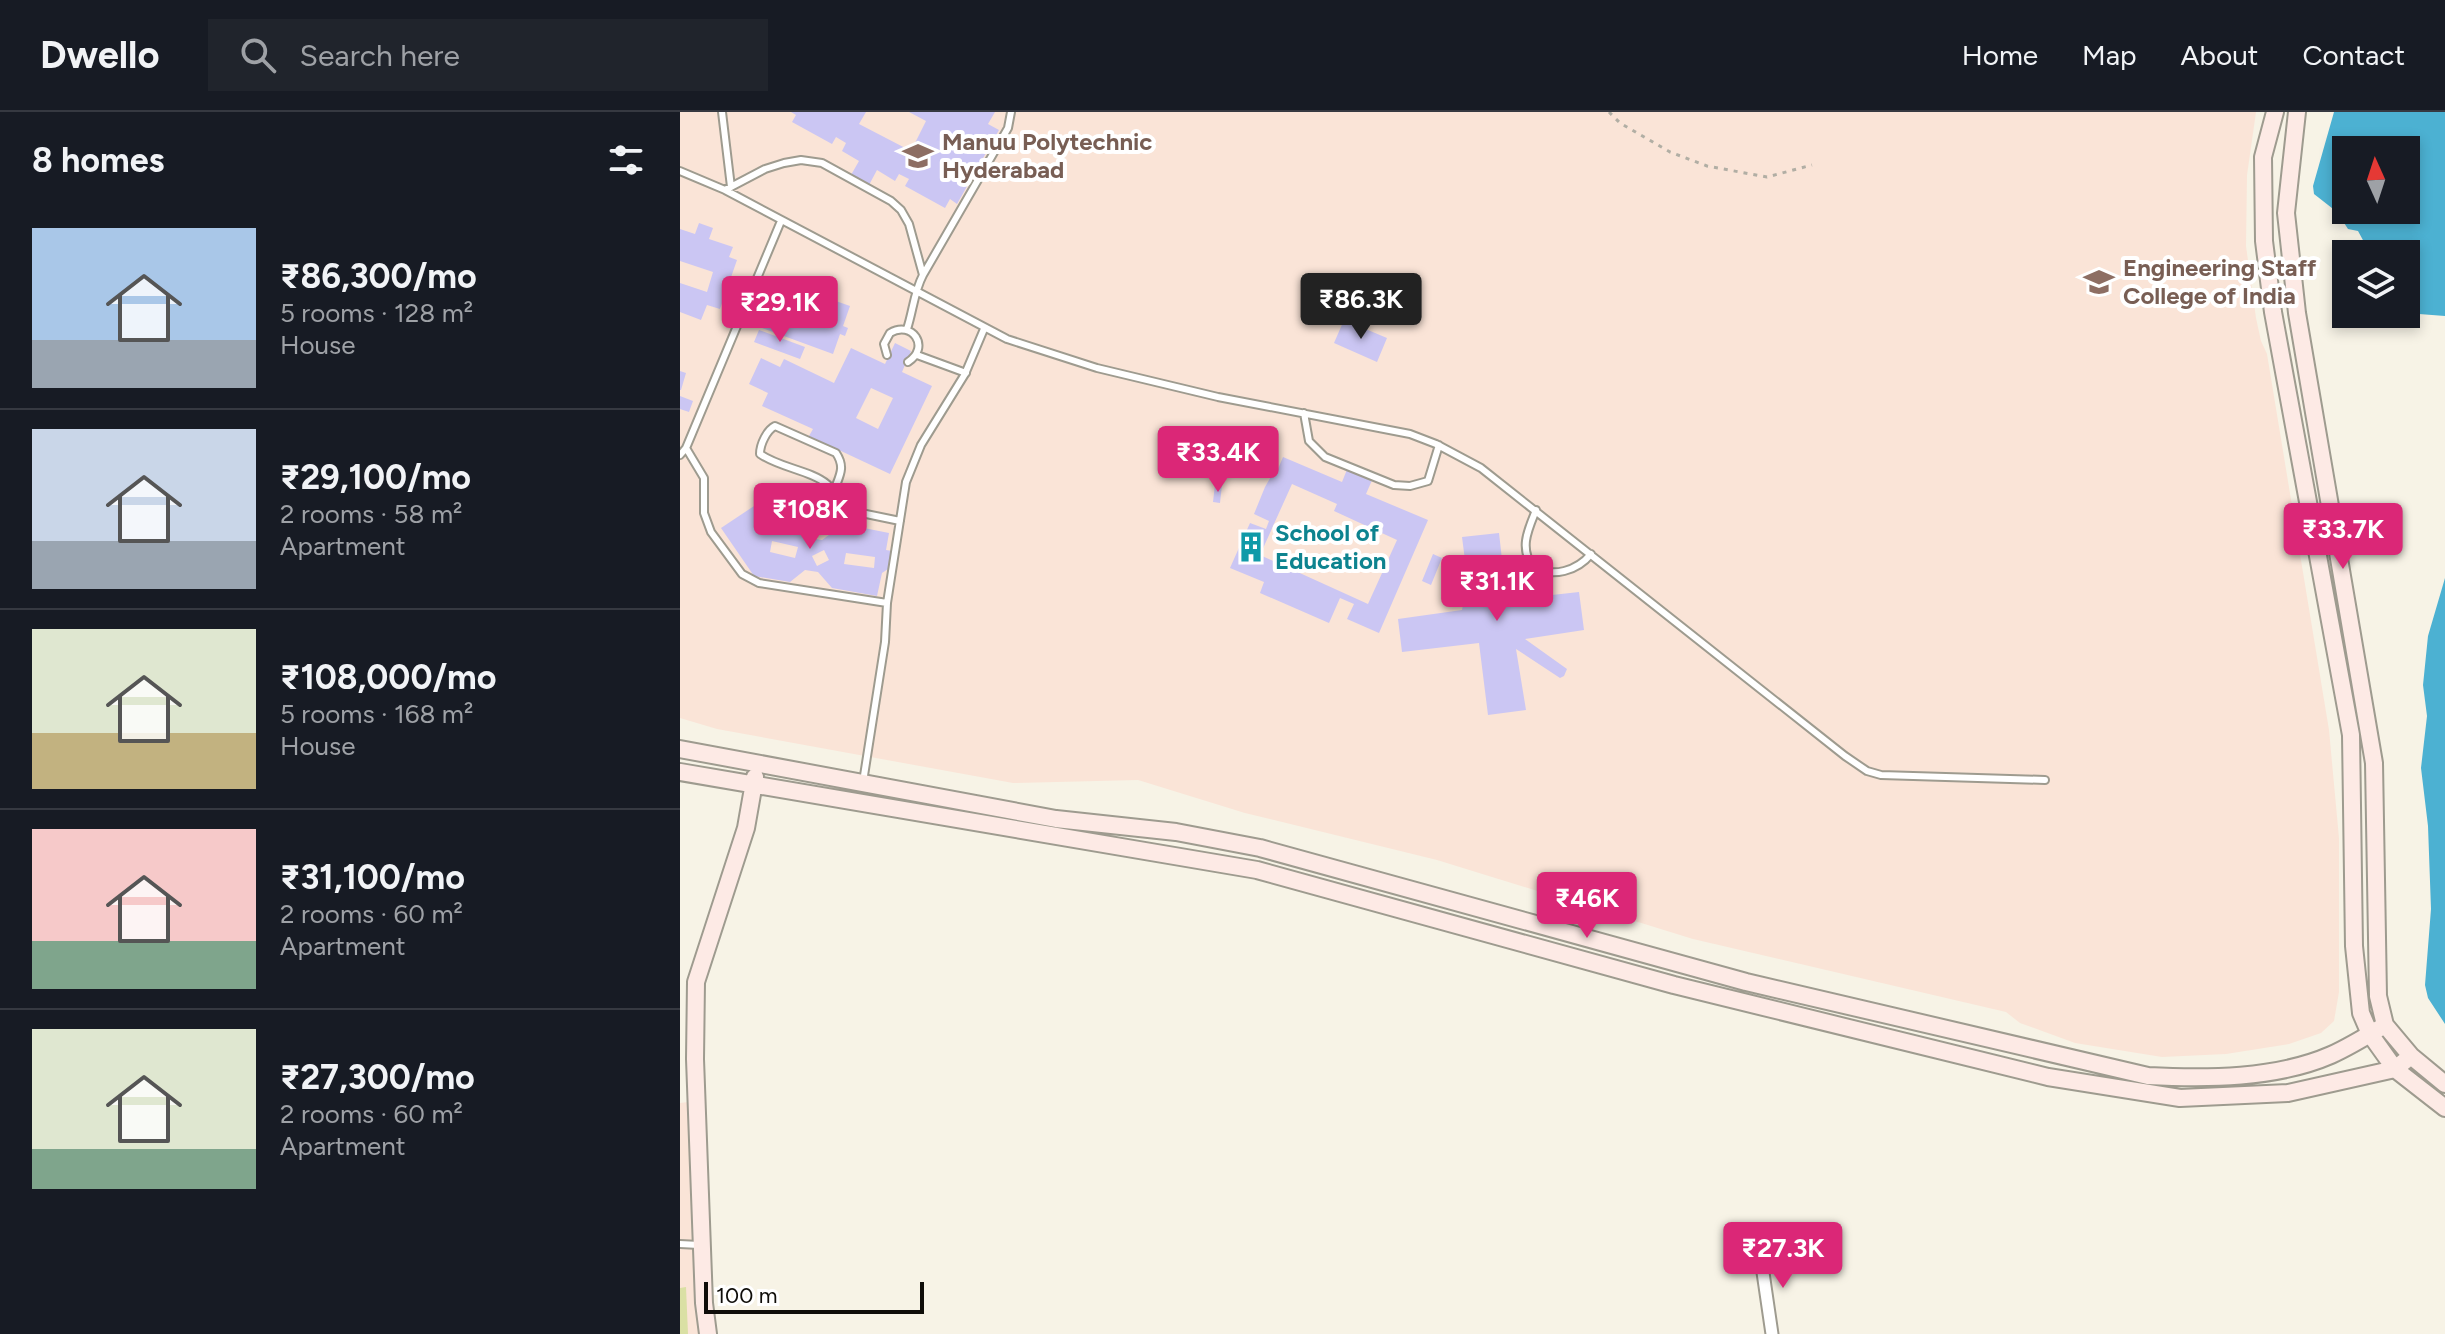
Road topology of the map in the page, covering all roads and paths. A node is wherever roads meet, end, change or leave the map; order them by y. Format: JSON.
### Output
{"nodes":[{"id":1,"x":722,"y":112,"type":"edge"},
{"id":2,"x":1011,"y":112,"type":"edge"},
{"id":3,"x":1609,"y":112,"type":"edge"},
{"id":4,"x":2275,"y":112,"type":"edge"},
{"id":5,"x":2297,"y":112,"type":"edge"},
{"id":6,"x":1812,"y":165,"type":"dead end"},
{"id":7,"x":680,"y":171,"type":"edge"},
{"id":8,"x":728,"y":189,"type":"junction"},
{"id":9,"x":781,"y":221,"type":"junction"},
{"id":10,"x":923,"y":275,"type":"junction"},
{"id":11,"x":916,"y":289,"type":"junction"},
{"id":12,"x":907,"y":329,"type":"junction"},
{"id":13,"x":984,"y":329,"type":"junction"},
{"id":14,"x":887,"y":355,"type":"dead end"},
{"id":15,"x":917,"y":355,"type":"junction"},
{"id":16,"x":908,"y":362,"type":"dead end"},
{"id":17,"x":966,"y":373,"type":"junction"},
{"id":18,"x":1304,"y":413,"type":"junction"},
{"id":19,"x":1439,"y":445,"type":"junction"},
{"id":20,"x":686,"y":448,"type":"junction"},
{"id":21,"x":680,"y":455,"type":"edge"},
{"id":22,"x":834,"y":491,"type":"junction"},
{"id":23,"x":1536,"y":510,"type":"junction"},
{"id":24,"x":900,"y":521,"type":"junction"},
{"id":25,"x":1591,"y":554,"type":"junction"},
{"id":26,"x":887,"y":603,"type":"junction"},
{"id":27,"x":680,"y":749,"type":"edge"},
{"id":28,"x":758,"y":763,"type":"junction"},
{"id":29,"x":680,"y":772,"type":"edge"},
{"id":30,"x":2045,"y":780,"type":"dead end"},
{"id":31,"x":863,"y":783,"type":"junction"},
{"id":32,"x":753,"y":785,"type":"junction"},
{"id":33,"x":688,"y":996,"type":"edge"},
{"id":34,"x":2377,"y":1030,"type":"junction"},
{"id":35,"x":2411,"y":1056,"type":"junction"},
{"id":36,"x":2395,"y":1069,"type":"junction"},
{"id":37,"x":2445,"y":1084,"type":"edge"},
{"id":38,"x":2445,"y":1108,"type":"edge"},
{"id":39,"x":680,"y":1244,"type":"edge"},
{"id":40,"x":702,"y":1245,"type":"junction"},
{"id":41,"x":1760,"y":1252,"type":"dead end"},
{"id":42,"x":708,"y":1334,"type":"edge"},
{"id":43,"x":1772,"y":1334,"type":"edge"}],
"edges":[{"from":1,"to":8,"type":"lane"},
{"from":2,"to":10,"type":"lane"},
{"from":3,"to":6,"type":"path"},
{"from":4,"to":34,"type":"street"},
{"from":5,"to":34,"type":"street"},
{"from":7,"to":8,"type":"lane"},
{"from":8,"to":9,"type":"lane"},
{"from":8,"to":10,"type":"lane"},
{"from":9,"to":11,"type":"lane"},
{"from":9,"to":20,"type":"lane"},
{"from":10,"to":11,"type":"lane"},
{"from":11,"to":12,"type":"lane"},
{"from":11,"to":13,"type":"lane"},
{"from":12,"to":14,"type":"lane"},
{"from":12,"to":15,"type":"lane"},
{"from":13,"to":17,"type":"lane"},
{"from":13,"to":18,"type":"lane"},
{"from":15,"to":16,"type":"lane"},
{"from":15,"to":17,"type":"lane"},
{"from":17,"to":24,"type":"lane"},
{"from":18,"to":19,"type":"lane"},
{"from":18,"to":19,"type":"lane"},
{"from":19,"to":23,"type":"lane"},
{"from":20,"to":21,"type":"lane"},
{"from":20,"to":26,"type":"lane"},
{"from":22,"to":22,"type":"lane"},
{"from":22,"to":24,"type":"lane"},
{"from":23,"to":25,"type":"lane"},
{"from":23,"to":25,"type":"lane"},
{"from":24,"to":26,"type":"lane"},
{"from":25,"to":30,"type":"lane"},
{"from":26,"to":31,"type":"lane"},
{"from":27,"to":28,"type":"street"},
{"from":28,"to":31,"type":"street"},
{"from":28,"to":32,"type":"street"},
{"from":29,"to":32,"type":"street"},
{"from":31,"to":34,"type":"street"},
{"from":32,"to":33,"type":"street"},
{"from":32,"to":36,"type":"street"},
{"from":33,"to":40,"type":"street"},
{"from":34,"to":35,"type":"street"},
{"from":34,"to":36,"type":"street"},
{"from":35,"to":36,"type":"street"},
{"from":35,"to":37,"type":"street"},
{"from":36,"to":38,"type":"street"},
{"from":39,"to":40,"type":"lane"},
{"from":40,"to":42,"type":"street"},
{"from":41,"to":43,"type":"street"}]}
